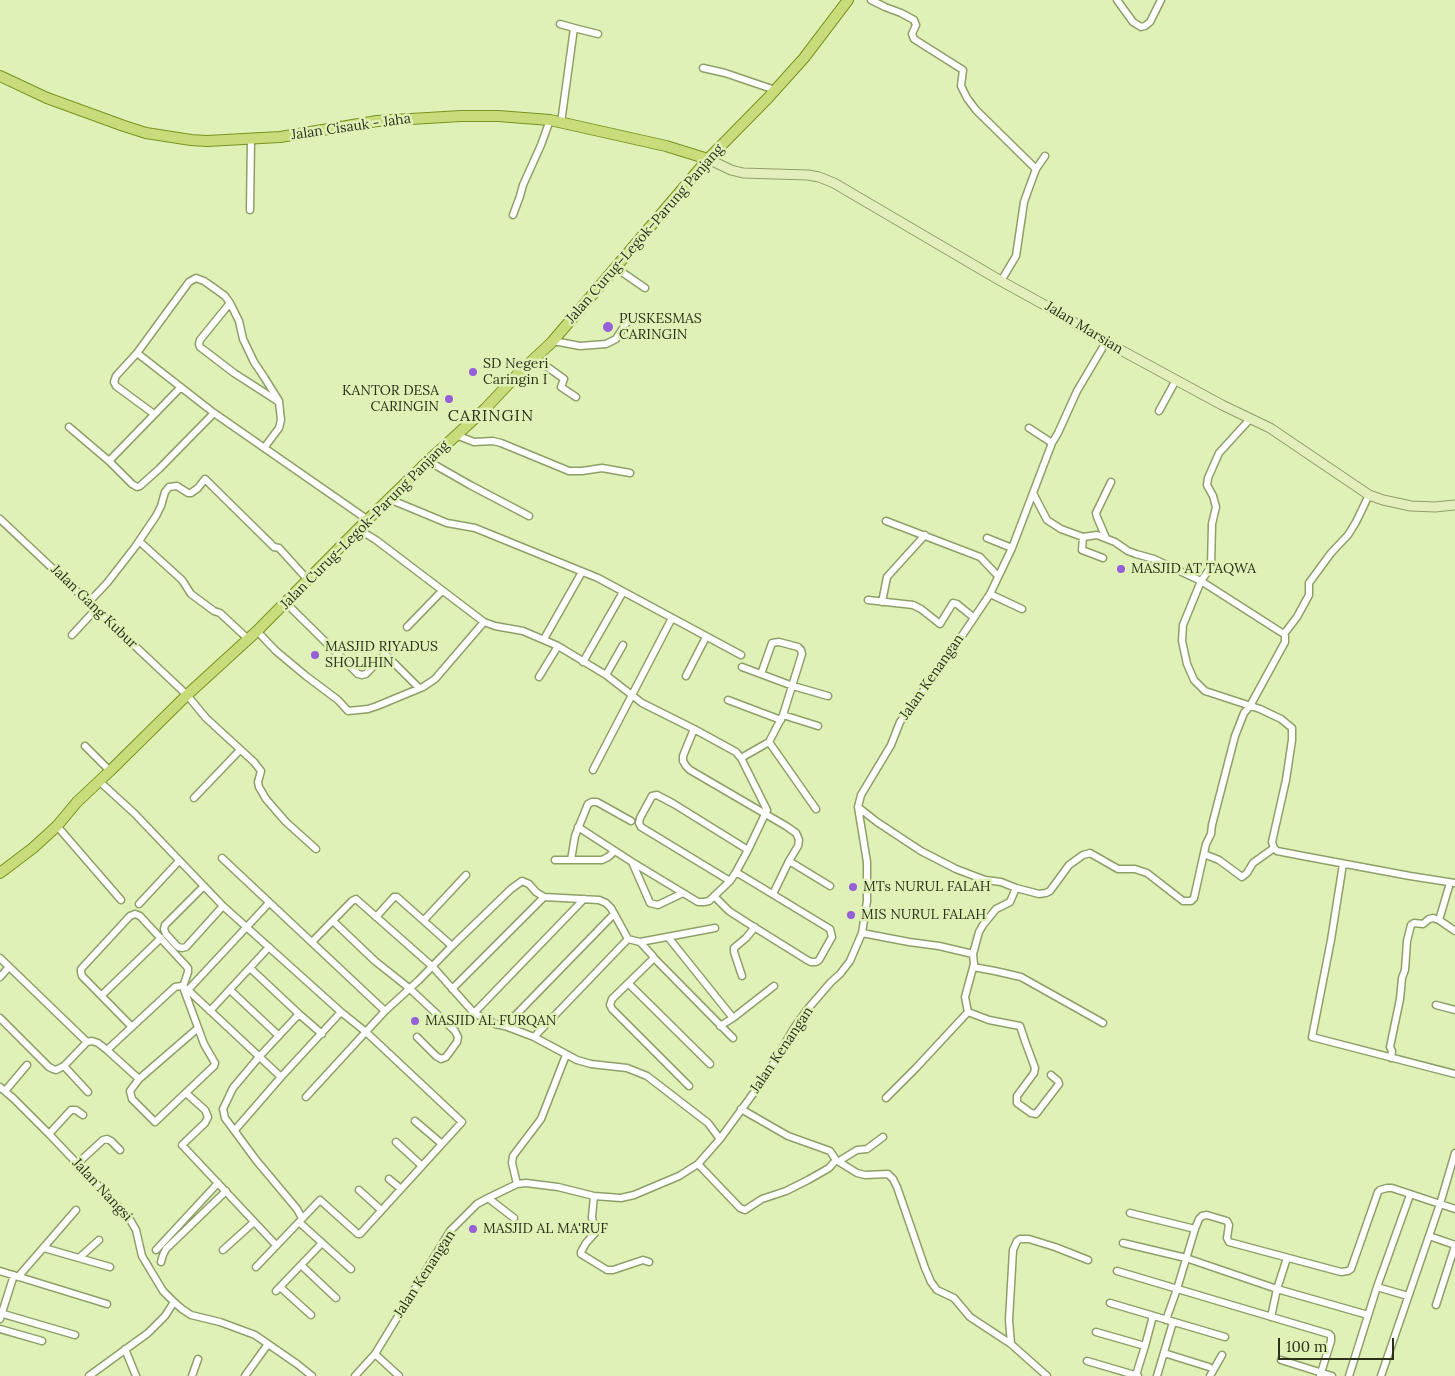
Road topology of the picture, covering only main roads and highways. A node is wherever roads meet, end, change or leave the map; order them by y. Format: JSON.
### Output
{"nodes":[{"id":1,"x":848,"y":0,"type":"edge"},
{"id":2,"x":0,"y":76,"type":"edge"},
{"id":3,"x":708,"y":159,"type":"junction"},
{"id":4,"x":0,"y":874,"type":"edge"}],
"edges":[{"from":1,"to":3,"type":"main road","name":"Jalan Curug–Legok–Parung Panjang"},
{"from":2,"to":3,"type":"main road","name":"Jalan Cisauk - Jaha"},
{"from":3,"to":4,"type":"main road","name":"Jalan Curug–Legok–Parung Panjang"}]}
